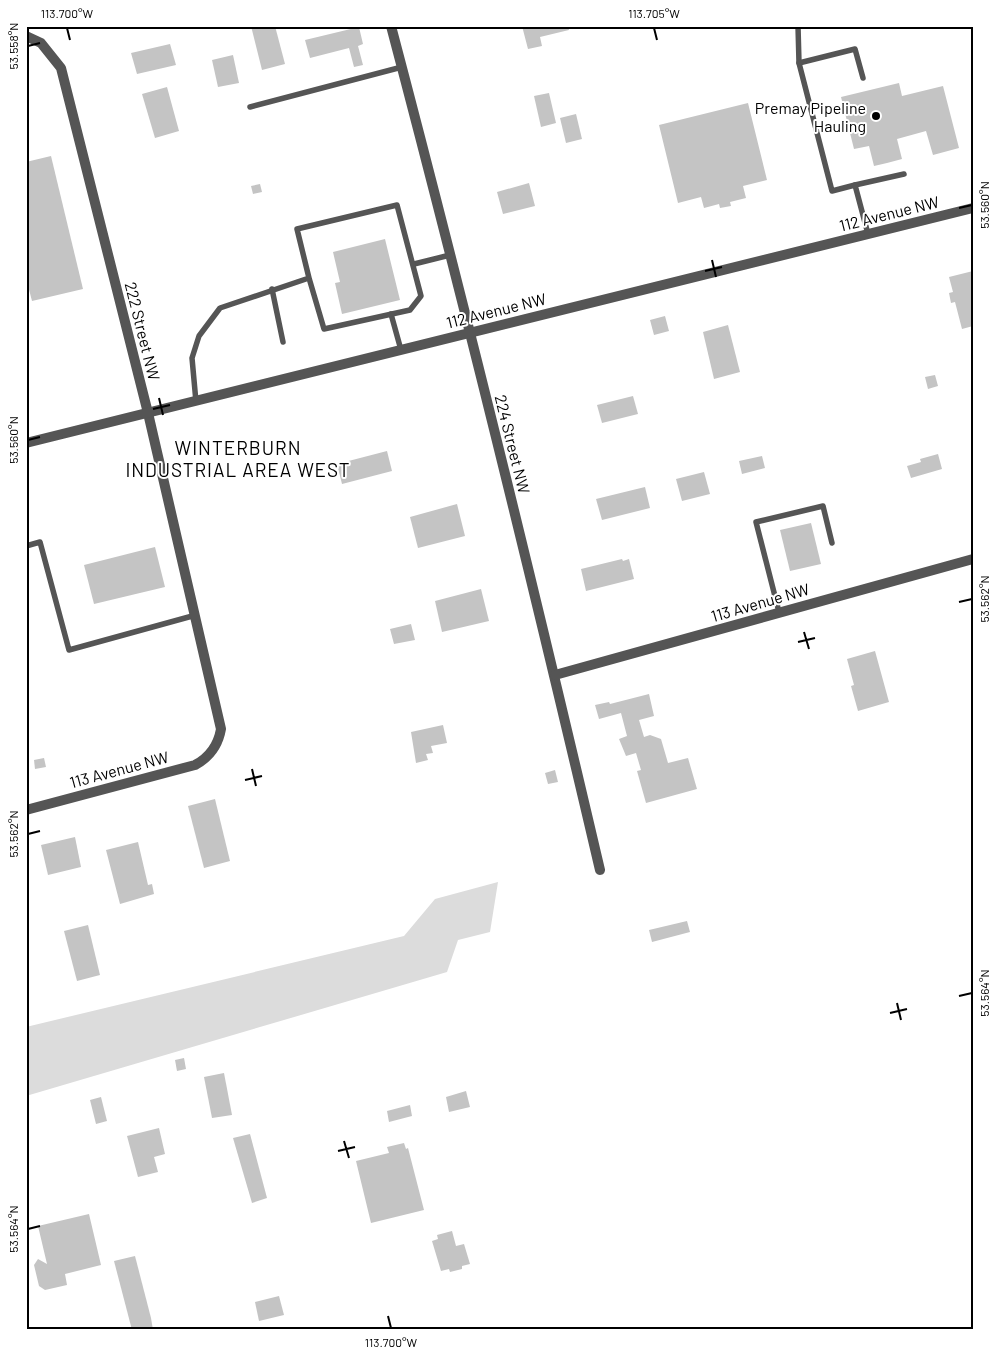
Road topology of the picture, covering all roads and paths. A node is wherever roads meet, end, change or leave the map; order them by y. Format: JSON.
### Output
{"nodes":[{"id":1,"x":391,"y":26,"type":"edge"},
{"id":2,"x":798,"y":26,"type":"edge"},
{"id":3,"x":26,"y":36,"type":"edge"},
{"id":4,"x":799,"y":63,"type":"junction"},
{"id":5,"x":402,"y":67,"type":"junction"},
{"id":6,"x":863,"y":78,"type":"dead end"},
{"id":7,"x":250,"y":107,"type":"dead end"},
{"id":8,"x":904,"y":174,"type":"dead end"},
{"id":9,"x":856,"y":185,"type":"junction"},
{"id":10,"x":973,"y":208,"type":"edge"},
{"id":11,"x":868,"y":234,"type":"junction"},
{"id":12,"x":450,"y":255,"type":"junction"},
{"id":13,"x":414,"y":264,"type":"junction"},
{"id":14,"x":309,"y":278,"type":"junction"},
{"id":15,"x":272,"y":289,"type":"junction"},
{"id":16,"x":391,"y":314,"type":"junction"},
{"id":17,"x":470,"y":332,"type":"junction"},
{"id":18,"x":283,"y":342,"type":"dead end"},
{"id":19,"x":401,"y":350,"type":"junction"},
{"id":20,"x":196,"y":402,"type":"junction"},
{"id":21,"x":148,"y":413,"type":"junction"},
{"id":22,"x":26,"y":443,"type":"edge"},
{"id":23,"x":832,"y":543,"type":"dead end"},
{"id":24,"x":26,"y":546,"type":"edge"},
{"id":25,"x":973,"y":559,"type":"edge"},
{"id":26,"x":779,"y":612,"type":"junction"},
{"id":27,"x":196,"y":615,"type":"junction"},
{"id":28,"x":555,"y":675,"type":"junction"},
{"id":29,"x":215,"y":748,"type":"joint"},
{"id":30,"x":26,"y":810,"type":"edge"},
{"id":31,"x":600,"y":870,"type":"dead end"}],
"edges":[{"from":1,"to":5,"type":"street","name":"224 Street NW"},
{"from":2,"to":4,"type":"lane"},
{"from":3,"to":21,"type":"street","name":"222 Street NW"},
{"from":4,"to":6,"type":"lane"},
{"from":4,"to":9,"type":"lane"},
{"from":5,"to":7,"type":"lane"},
{"from":5,"to":12,"type":"street","name":"224 Street NW"},
{"from":8,"to":9,"type":"lane"},
{"from":9,"to":11,"type":"lane"},
{"from":10,"to":11,"type":"street","name":"112 Avenue NW"},
{"from":11,"to":17,"type":"street","name":"112 Avenue NW"},
{"from":12,"to":13,"type":"lane"},
{"from":12,"to":17,"type":"street","name":"224 Street NW"},
{"from":13,"to":14,"type":"lane"},
{"from":13,"to":16,"type":"lane"},
{"from":14,"to":15,"type":"lane"},
{"from":14,"to":16,"type":"lane"},
{"from":15,"to":18,"type":"lane"},
{"from":15,"to":20,"type":"lane"},
{"from":16,"to":19,"type":"lane"},
{"from":17,"to":19,"type":"street","name":"112 Avenue NW"},
{"from":17,"to":28,"type":"street","name":"224 Street NW"},
{"from":19,"to":20,"type":"street","name":"112 Avenue NW"},
{"from":20,"to":21,"type":"street","name":"112 Avenue NW"},
{"from":21,"to":22,"type":"street","name":"112 Avenue NW"},
{"from":21,"to":27,"type":"street","name":"222 Street NW"},
{"from":23,"to":26,"type":"lane"},
{"from":24,"to":27,"type":"lane"},
{"from":25,"to":26,"type":"street","name":"113 Avenue NW"},
{"from":26,"to":28,"type":"street","name":"113 Avenue NW"},
{"from":27,"to":29,"type":"street","name":"222 Street NW"},
{"from":28,"to":31,"type":"street","name":"224 Street NW"},
{"from":29,"to":30,"type":"street","name":"113 Avenue NW"}]}
